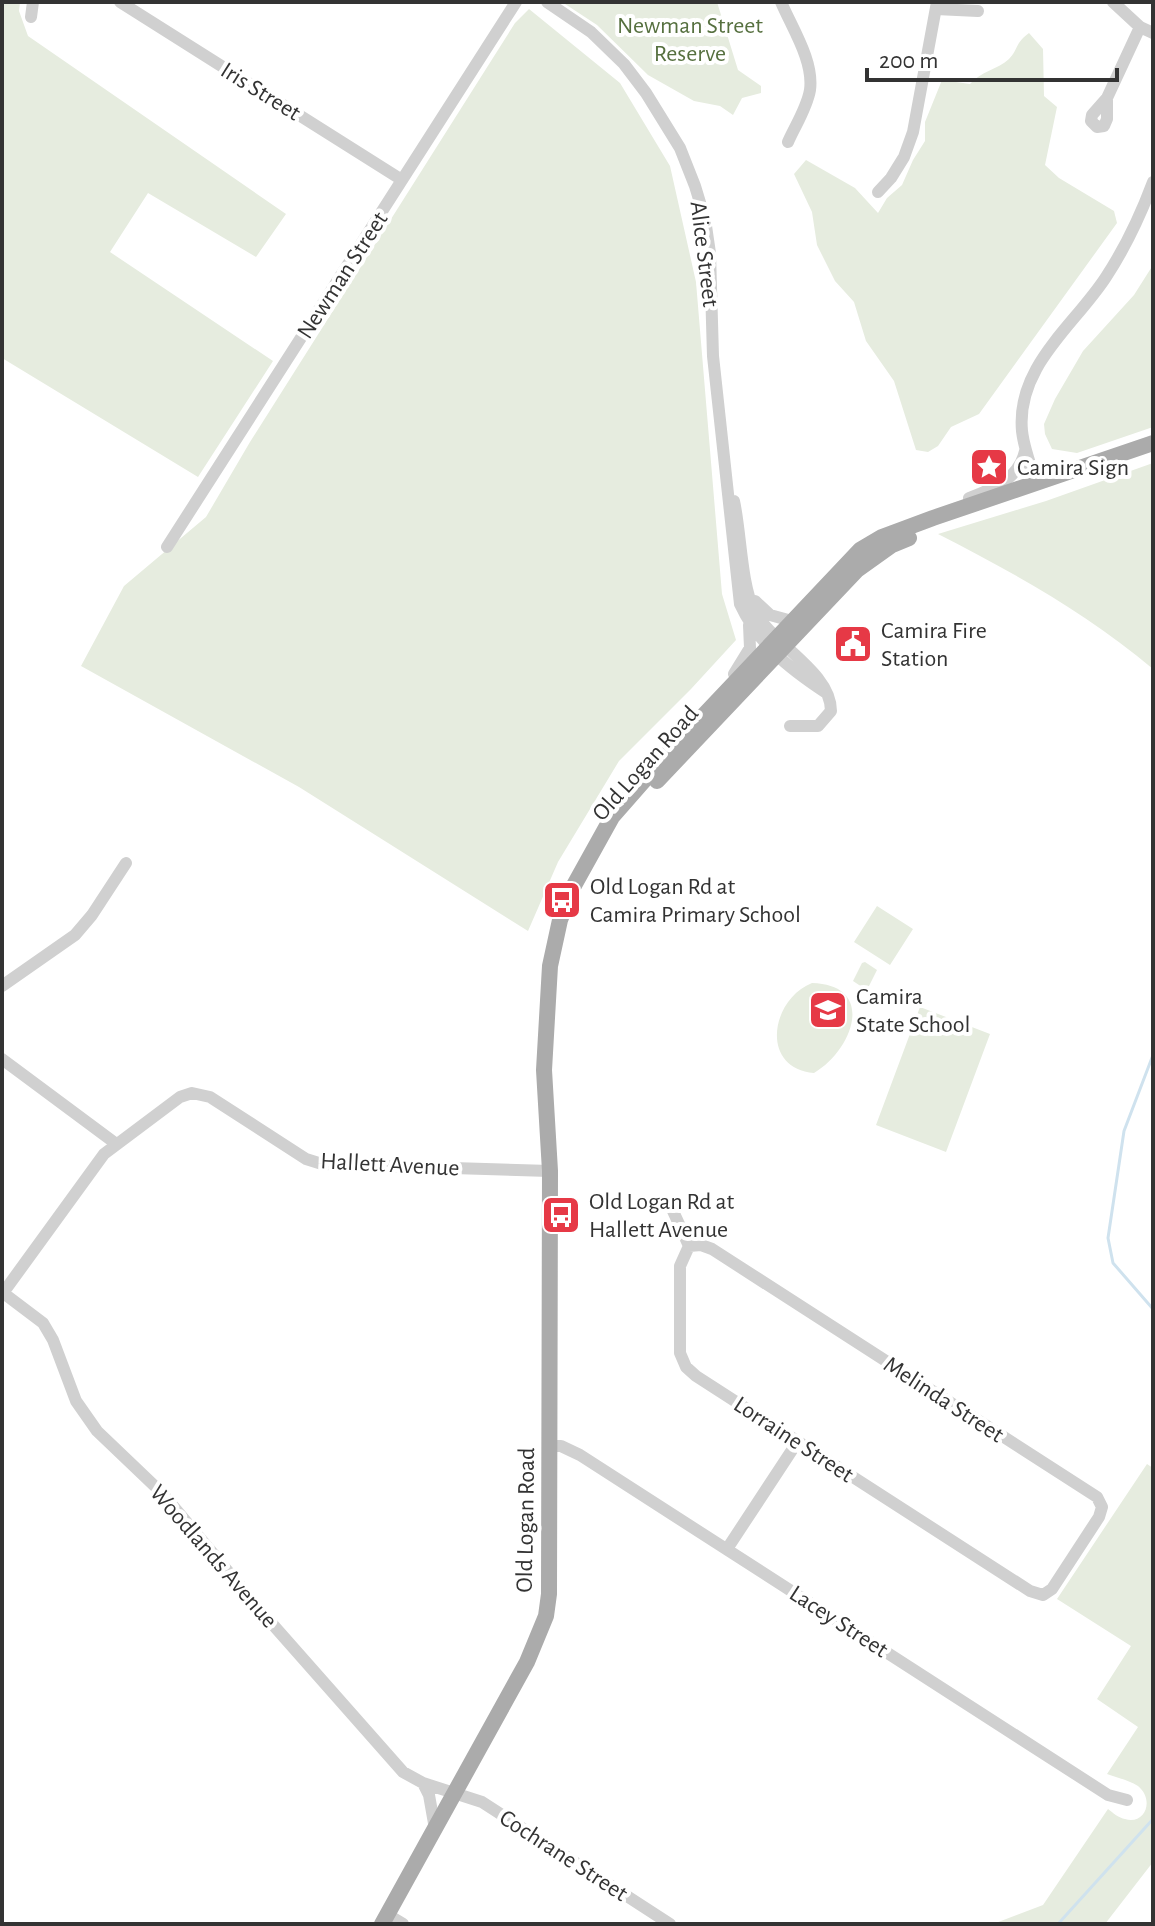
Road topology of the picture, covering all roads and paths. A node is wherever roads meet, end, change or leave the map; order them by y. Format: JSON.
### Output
{"nodes":[{"id":1,"x":33,"y":2,"type":"edge"},
{"id":2,"x":120,"y":2,"type":"edge"},
{"id":3,"x":516,"y":2,"type":"edge"},
{"id":4,"x":547,"y":2,"type":"edge"},
{"id":5,"x":781,"y":2,"type":"edge"},
{"id":6,"x":1113,"y":2,"type":"edge"},
{"id":7,"x":936,"y":6,"type":"edge"},
{"id":8,"x":978,"y":11,"type":"dead end"},
{"id":9,"x":31,"y":17,"type":"dead end"},
{"id":10,"x":1140,"y":27,"type":"junction"},
{"id":11,"x":1153,"y":33,"type":"edge"},
{"id":12,"x":1107,"y":98,"type":"dead end"},
{"id":13,"x":788,"y":142,"type":"dead end"},
{"id":14,"x":402,"y":180,"type":"junction"},
{"id":15,"x":1153,"y":182,"type":"edge"},
{"id":16,"x":878,"y":192,"type":"dead end"},
{"id":17,"x":1153,"y":443,"type":"edge"},
{"id":18,"x":1026,"y":449,"type":"junction"},
{"id":19,"x":726,"y":467,"type":"junction"},
{"id":20,"x":1065,"y":474,"type":"junction"},
{"id":21,"x":1037,"y":484,"type":"junction"},
{"id":22,"x":882,"y":537,"type":"junction"},
{"id":23,"x":167,"y":547,"type":"dead end"},
{"id":24,"x":748,"y":592,"type":"junction"},
{"id":25,"x":792,"y":621,"type":"junction"},
{"id":26,"x":749,"y":622,"type":"junction"},
{"id":27,"x":777,"y":646,"type":"junction"},
{"id":28,"x":706,"y":712,"type":"junction"},
{"id":29,"x":790,"y":726,"type":"dead end"},
{"id":30,"x":126,"y":863,"type":"dead end"},
{"id":31,"x":2,"y":986,"type":"edge"},
{"id":32,"x":2,"y":1059,"type":"edge"},
{"id":33,"x":115,"y":1143,"type":"junction"},
{"id":34,"x":550,"y":1171,"type":"junction"},
{"id":35,"x":673,"y":1211,"type":"dead end"},
{"id":36,"x":689,"y":1246,"type":"junction"},
{"id":37,"x":2,"y":1293,"type":"edge"},
{"id":38,"x":798,"y":1441,"type":"junction"},
{"id":39,"x":550,"y":1446,"type":"junction"},
{"id":40,"x":727,"y":1549,"type":"junction"},
{"id":41,"x":1043,"y":1595,"type":"joint"},
{"id":42,"x":423,"y":1783,"type":"junction"},
{"id":43,"x":456,"y":1792,"type":"junction"},
{"id":44,"x":1127,"y":1800,"type":"dead end"},
{"id":45,"x":435,"y":1829,"type":"junction"},
{"id":46,"x":385,"y":1919,"type":"edge"},
{"id":47,"x":403,"y":1924,"type":"edge"},
{"id":48,"x":670,"y":1924,"type":"edge"}],
"edges":[{"from":1,"to":9,"type":"street"},
{"from":2,"to":14,"type":"street","name":"Iris Street"},
{"from":3,"to":14,"type":"street","name":"Newman Street"},
{"from":4,"to":19,"type":"street","name":"Alice Street"},
{"from":5,"to":13,"type":"street"},
{"from":6,"to":10,"type":"street"},
{"from":7,"to":8,"type":"street"},
{"from":7,"to":16,"type":"street"},
{"from":10,"to":11,"type":"street"},
{"from":10,"to":12,"type":"street"},
{"from":14,"to":23,"type":"street","name":"Newman Street"},
{"from":15,"to":18,"type":"street"},
{"from":17,"to":20,"type":"main road"},
{"from":18,"to":20,"type":"street"},
{"from":18,"to":21,"type":"street"},
{"from":18,"to":22,"type":"street"},
{"from":19,"to":24,"type":"street","name":"Alice Street"},
{"from":19,"to":26,"type":"street","name":"Alice Street"},
{"from":20,"to":21,"type":"main road"},
{"from":21,"to":22,"type":"main road"},
{"from":21,"to":27,"type":"main road"},
{"from":22,"to":25,"type":"main road"},
{"from":24,"to":25,"type":"street"},
{"from":24,"to":27,"type":"street","name":"Alice Street"},
{"from":25,"to":27,"type":"main road"},
{"from":26,"to":27,"type":"street","name":"Alice Street"},
{"from":26,"to":28,"type":"street","name":"Old Logan Road"},
{"from":27,"to":28,"type":"main road","name":"Old Logan Road"},
{"from":27,"to":29,"type":"street"},
{"from":27,"to":34,"type":"main road","name":"Old Logan Road"},
{"from":28,"to":34,"type":"main road","name":"Old Logan Road"},
{"from":30,"to":31,"type":"street"},
{"from":32,"to":33,"type":"street"},
{"from":33,"to":34,"type":"street","name":"Hallett Avenue"},
{"from":33,"to":37,"type":"street","name":"Hallett Avenue"},
{"from":34,"to":39,"type":"main road","name":"Old Logan Road"},
{"from":35,"to":36,"type":"street"},
{"from":36,"to":38,"type":"street","name":"Lorraine Street"},
{"from":36,"to":41,"type":"street","name":"Melinda Street"},
{"from":37,"to":42,"type":"street","name":"Woodlands Avenue"},
{"from":38,"to":40,"type":"street"},
{"from":38,"to":41,"type":"street","name":"Lorraine Street"},
{"from":39,"to":40,"type":"street","name":"Lacey Street"},
{"from":39,"to":43,"type":"main road","name":"Old Logan Road"},
{"from":40,"to":44,"type":"street","name":"Lacey Street"},
{"from":42,"to":43,"type":"street","name":"Woodlands Avenue"},
{"from":42,"to":45,"type":"street"},
{"from":43,"to":45,"type":"main road","name":"Old Logan Road"},
{"from":43,"to":48,"type":"street","name":"Cochrane Street"},
{"from":45,"to":46,"type":"main road","name":"Old Logan Road"},
{"from":46,"to":47,"type":"street"}]}
